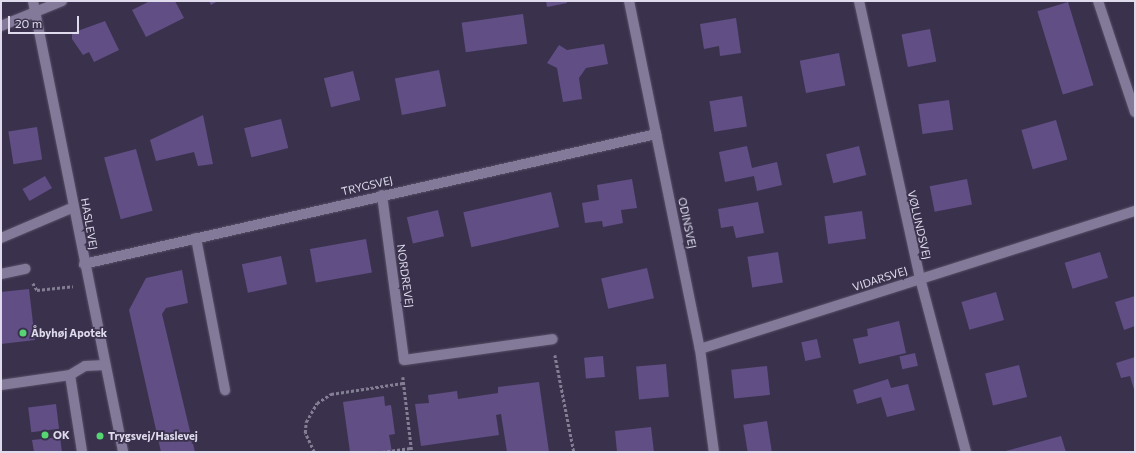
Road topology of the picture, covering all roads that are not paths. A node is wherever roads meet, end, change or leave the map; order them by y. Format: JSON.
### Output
{"nodes":[{"id":1,"x":33,"y":1,"type":"edge"},
{"id":2,"x":62,"y":1,"type":"edge"},
{"id":3,"x":629,"y":1,"type":"edge"},
{"id":4,"x":859,"y":1,"type":"edge"},
{"id":5,"x":1098,"y":1,"type":"edge"},
{"id":6,"x":36,"y":13,"type":"junction"},
{"id":7,"x":1,"y":26,"type":"edge"},
{"id":8,"x":1135,"y":112,"type":"edge"},
{"id":9,"x":656,"y":134,"type":"junction"},
{"id":10,"x":382,"y":195,"type":"junction"},
{"id":11,"x":74,"y":207,"type":"junction"},
{"id":12,"x":1135,"y":211,"type":"edge"},
{"id":13,"x":1,"y":238,"type":"edge"},
{"id":14,"x":196,"y":238,"type":"junction"},
{"id":15,"x":84,"y":264,"type":"junction"},
{"id":16,"x":25,"y":269,"type":"road end"},
{"id":17,"x":1,"y":274,"type":"edge"},
{"id":18,"x":920,"y":278,"type":"junction"},
{"id":19,"x":553,"y":339,"type":"road end"},
{"id":20,"x":700,"y":348,"type":"junction"},
{"id":21,"x":105,"y":366,"type":"junction"},
{"id":22,"x":70,"y":375,"type":"junction"},
{"id":23,"x":1,"y":385,"type":"edge"},
{"id":24,"x":225,"y":390,"type":"dead end"},
{"id":25,"x":82,"y":452,"type":"edge"},
{"id":26,"x":122,"y":452,"type":"edge"},
{"id":27,"x":714,"y":452,"type":"edge"},
{"id":28,"x":966,"y":452,"type":"edge"}],
"edges":[{"from":1,"to":6,"type":"street","name":"HASLEVEJ"},
{"from":2,"to":6,"type":"street"},
{"from":3,"to":9,"type":"street","name":"ODINSVEJ"},
{"from":4,"to":18,"type":"street","name":"VØLUNDSVEJ"},
{"from":5,"to":8,"type":"street"},
{"from":6,"to":7,"type":"street"},
{"from":6,"to":11,"type":"street","name":"HASLEVEJ"},
{"from":9,"to":10,"type":"street","name":"TRYGSVEJ"},
{"from":9,"to":20,"type":"street","name":"ODINSVEJ"},
{"from":10,"to":14,"type":"street","name":"TRYGSVEJ"},
{"from":10,"to":19,"type":"street","name":"NORDREVEJ"},
{"from":11,"to":13,"type":"street"},
{"from":11,"to":15,"type":"street","name":"HASLEVEJ"},
{"from":12,"to":18,"type":"street","name":"VIDARSVEJ"},
{"from":14,"to":15,"type":"street","name":"TRYGSVEJ"},
{"from":14,"to":24,"type":"street"},
{"from":15,"to":21,"type":"street","name":"HASLEVEJ"},
{"from":16,"to":17,"type":"street"},
{"from":18,"to":20,"type":"street","name":"VIDARSVEJ"},
{"from":18,"to":28,"type":"street","name":"VØLUNDSVEJ"},
{"from":20,"to":27,"type":"street","name":"ODINSVEJ"},
{"from":21,"to":22,"type":"street"},
{"from":21,"to":26,"type":"street","name":"HASLEVEJ"},
{"from":22,"to":23,"type":"street"},
{"from":22,"to":25,"type":"street"}]}
